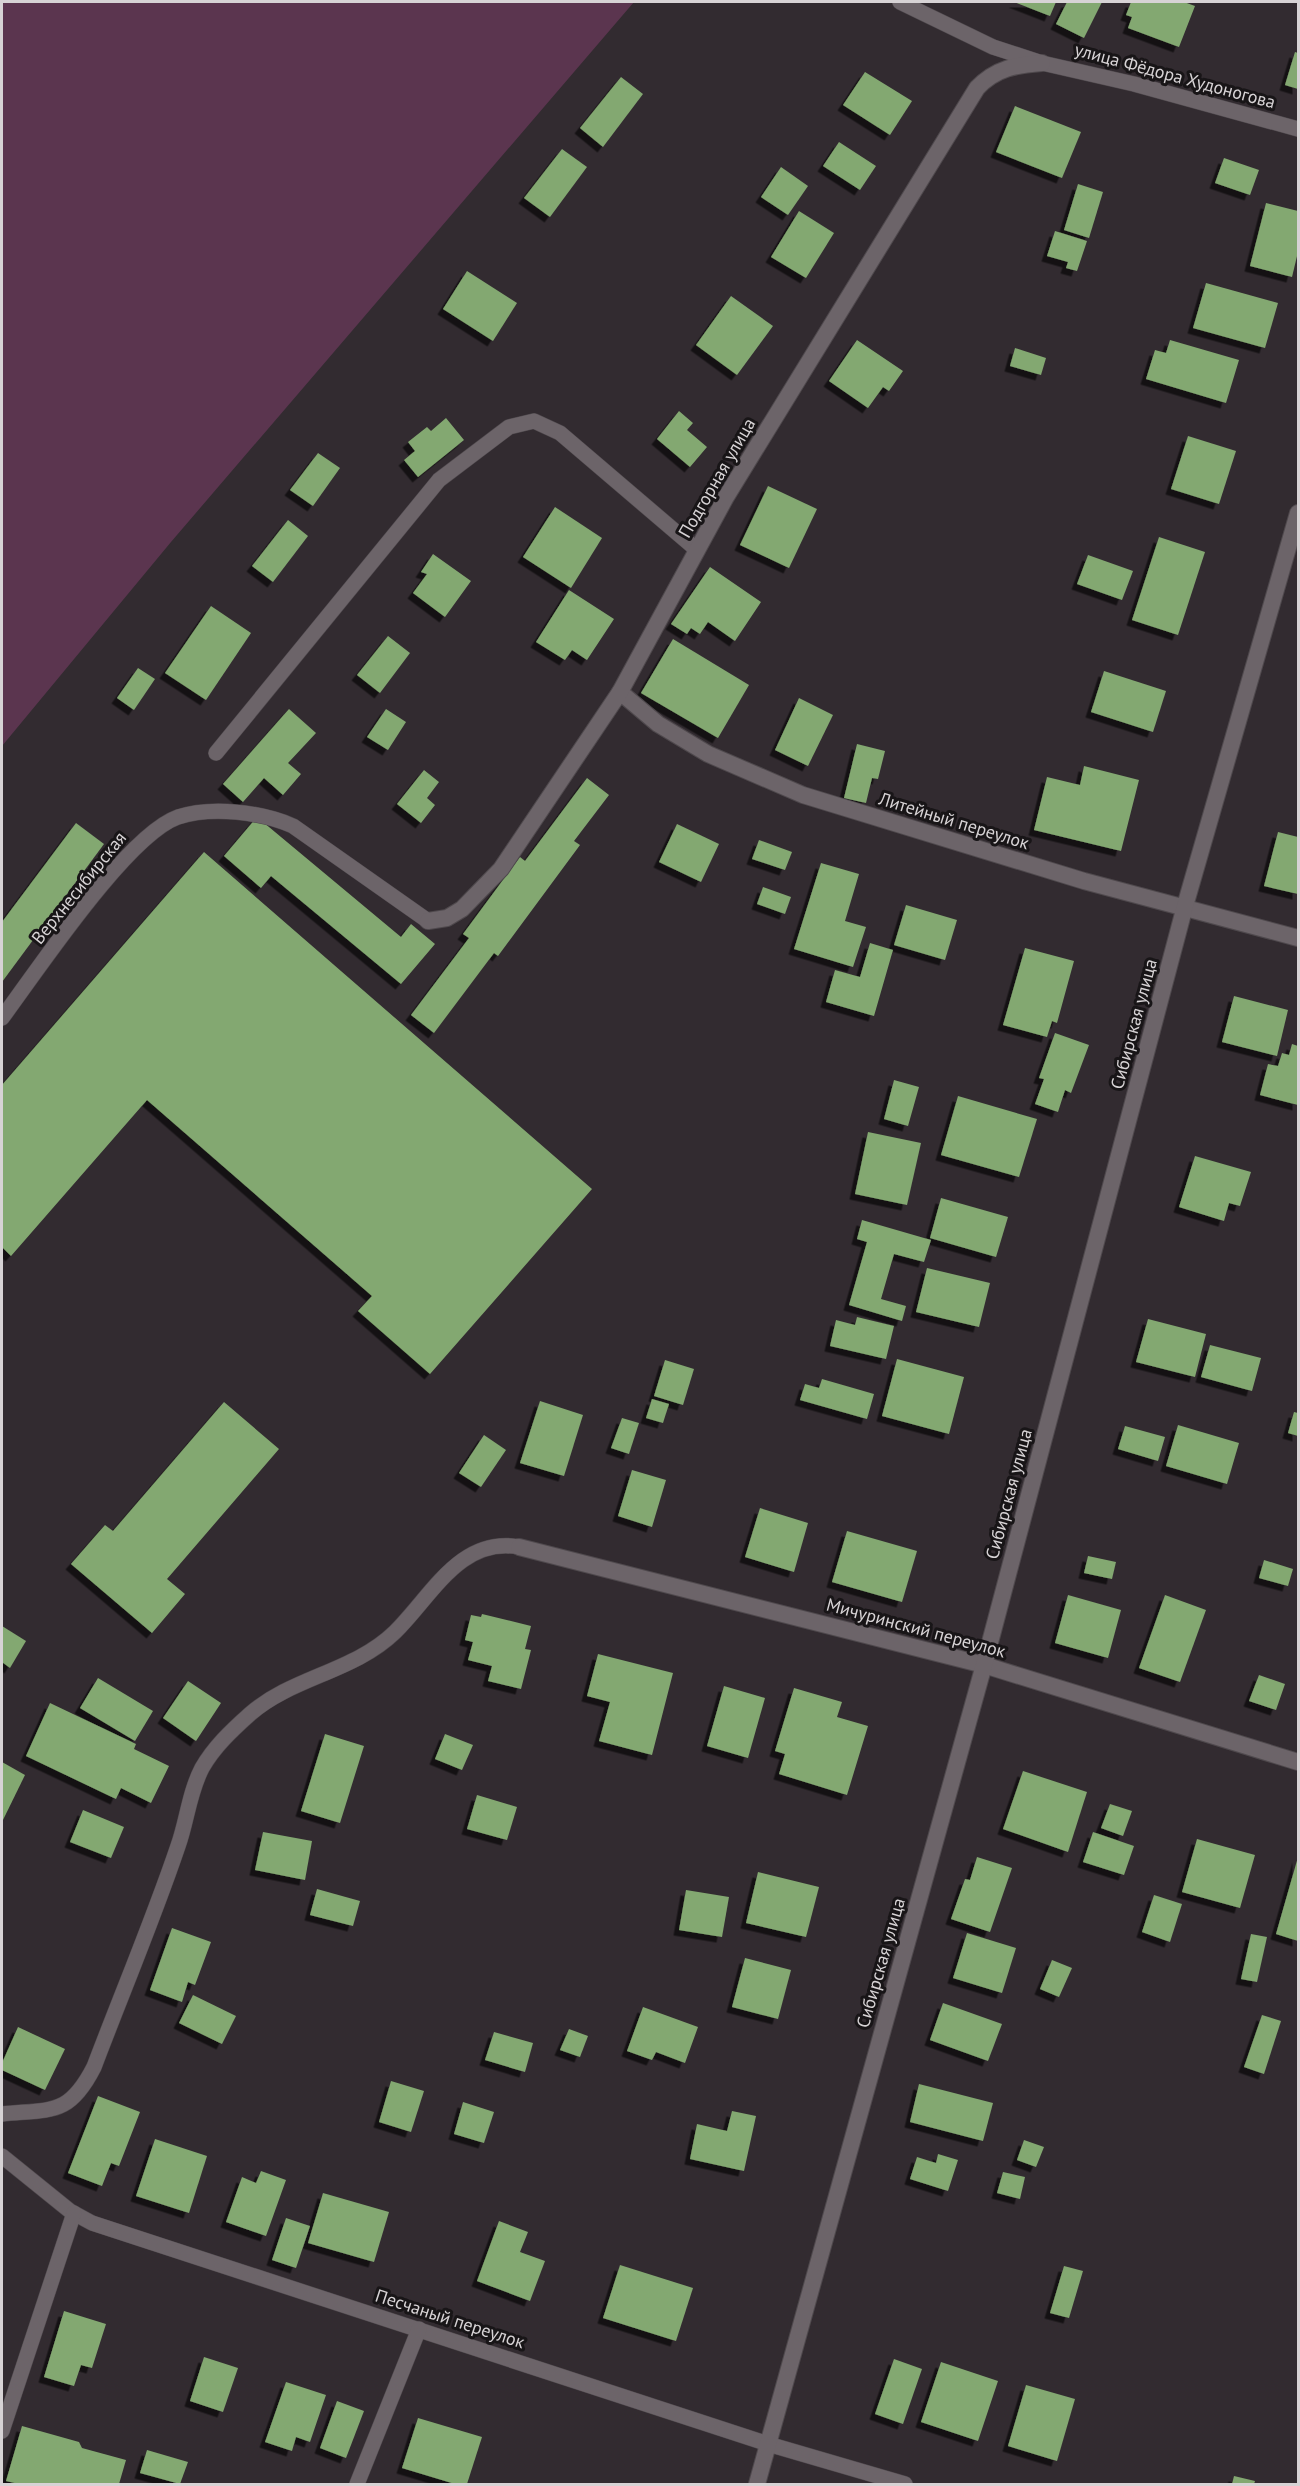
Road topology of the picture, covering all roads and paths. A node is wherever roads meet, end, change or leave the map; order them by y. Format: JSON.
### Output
{"nodes":[{"id":1,"x":900,"y":2,"type":"edge"},
{"id":2,"x":1042,"y":63,"type":"junction"},
{"id":3,"x":1299,"y":129,"type":"edge"},
{"id":4,"x":1299,"y":513,"type":"edge"},
{"id":5,"x":697,"y":549,"type":"junction"},
{"id":6,"x":620,"y":692,"type":"junction"},
{"id":7,"x":216,"y":753,"type":"dead end"},
{"id":8,"x":1185,"y":906,"type":"junction"},
{"id":9,"x":428,"y":921,"type":"joint"},
{"id":10,"x":1299,"y":938,"type":"edge"},
{"id":11,"x":2,"y":1018,"type":"edge"},
{"id":12,"x":519,"y":1547,"type":"joint"},
{"id":13,"x":984,"y":1665,"type":"junction"},
{"id":14,"x":1299,"y":1762,"type":"edge"},
{"id":15,"x":2,"y":2114,"type":"edge"},
{"id":16,"x":2,"y":2156,"type":"edge"},
{"id":17,"x":74,"y":2213,"type":"junction"},
{"id":18,"x":419,"y":2329,"type":"junction"},
{"id":19,"x":2,"y":2431,"type":"edge"},
{"id":20,"x":768,"y":2444,"type":"junction"},
{"id":21,"x":357,"y":2484,"type":"edge"},
{"id":22,"x":756,"y":2484,"type":"edge"},
{"id":23,"x":905,"y":2484,"type":"edge"}],
"edges":[{"from":1,"to":2,"type":"lane","name":"улица Фёдора Худоногова"},
{"from":2,"to":3,"type":"lane","name":"улица Фёдора Худоногова"},
{"from":2,"to":5,"type":"street","name":"Подгорная улица"},
{"from":4,"to":8,"type":"street","name":"Сибирская улица"},
{"from":5,"to":6,"type":"street","name":"Подгорная улица"},
{"from":5,"to":7,"type":"lane"},
{"from":6,"to":8,"type":"street","name":"Литейный переулок"},
{"from":6,"to":9,"type":"street","name":"Подгорная улица"},
{"from":8,"to":10,"type":"street","name":"Литейный переулок"},
{"from":8,"to":13,"type":"street","name":"Сибирская улица"},
{"from":9,"to":11,"type":"lane","name":"Верхнесибирская"},
{"from":12,"to":13,"type":"street","name":"Мичуринский переулок"},
{"from":12,"to":15,"type":"lane"},
{"from":13,"to":14,"type":"street","name":"Мичуринский переулок"},
{"from":13,"to":20,"type":"street","name":"Сибирская улица"},
{"from":16,"to":17,"type":"lane","name":"Песчаный переулок"},
{"from":17,"to":18,"type":"lane","name":"Песчаный переулок"},
{"from":17,"to":19,"type":"lane"},
{"from":18,"to":20,"type":"lane","name":"Песчаный переулок"},
{"from":18,"to":21,"type":"lane"},
{"from":20,"to":22,"type":"street","name":"Сибирская улица"},
{"from":20,"to":23,"type":"lane","name":"Песчаный переулок"}]}
